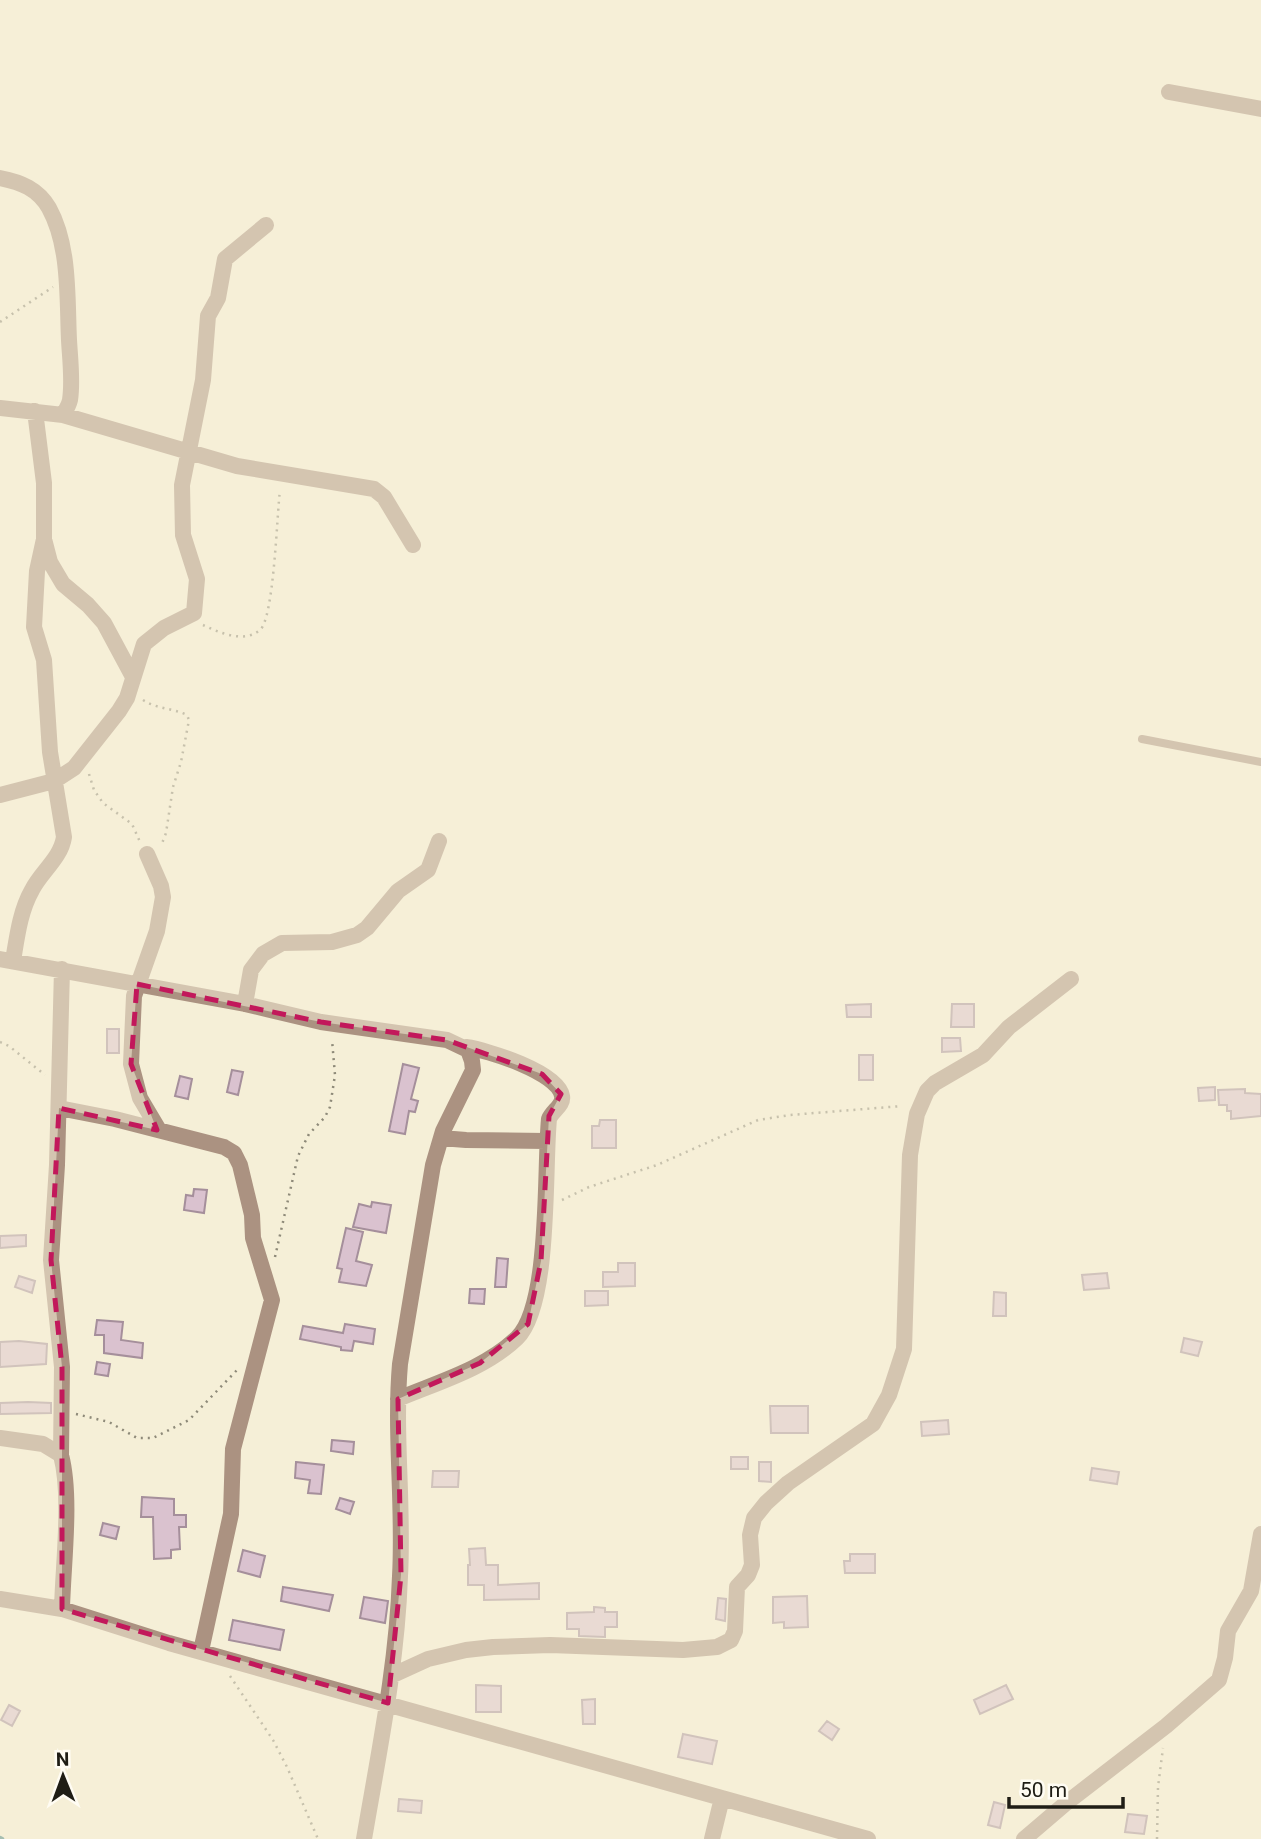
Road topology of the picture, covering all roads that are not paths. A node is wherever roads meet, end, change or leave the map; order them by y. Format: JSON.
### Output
{"nodes":[{"id":1,"x":1169,"y":92,"type":"dead end"},
{"id":2,"x":1261,"y":108,"type":"edge"},
{"id":3,"x":0,"y":178,"type":"edge"},
{"id":4,"x":266,"y":225,"type":"dead end"},
{"id":5,"x":0,"y":408,"type":"edge"},
{"id":6,"x":35,"y":411,"type":"junction"},
{"id":7,"x":64,"y":415,"type":"junction"},
{"id":8,"x":188,"y":450,"type":"junction"},
{"id":9,"x":44,"y":539,"type":"junction"},
{"id":10,"x":413,"y":545,"type":"dead end"},
{"id":11,"x":132,"y":682,"type":"junction"},
{"id":12,"x":1142,"y":739,"type":"dead end"},
{"id":13,"x":1261,"y":762,"type":"edge"},
{"id":14,"x":54,"y":781,"type":"junction"},
{"id":15,"x":0,"y":795,"type":"edge"},
{"id":16,"x":439,"y":841,"type":"dead end"},
{"id":17,"x":148,"y":854,"type":"road end"},
{"id":18,"x":7,"y":960,"type":"edge"},
{"id":19,"x":62,"y":969,"type":"junction"},
{"id":20,"x":1071,"y":979,"type":"dead end"},
{"id":21,"x":137,"y":984,"type":"junction"},
{"id":22,"x":245,"y":1004,"type":"junction"},
{"id":23,"x":466,"y":1047,"type":"junction"},
{"id":24,"x":60,"y":1101,"type":"junction"},
{"id":25,"x":159,"y":1130,"type":"junction"},
{"id":26,"x":441,"y":1138,"type":"junction"},
{"id":27,"x":546,"y":1141,"type":"junction"},
{"id":28,"x":398,"y":1399,"type":"junction"},
{"id":29,"x":0,"y":1438,"type":"edge"},
{"id":30,"x":61,"y":1455,"type":"junction"},
{"id":31,"x":1261,"y":1534,"type":"edge"},
{"id":32,"x":0,"y":1599,"type":"edge"},
{"id":33,"x":62,"y":1609,"type":"junction"},
{"id":34,"x":209,"y":1653,"type":"junction"},
{"id":35,"x":393,"y":1675,"type":"junction"},
{"id":36,"x":388,"y":1703,"type":"junction"},
{"id":37,"x":722,"y":1798,"type":"junction"},
{"id":38,"x":365,"y":1839,"type":"edge"},
{"id":39,"x":712,"y":1839,"type":"edge"},
{"id":40,"x":868,"y":1839,"type":"edge"},
{"id":41,"x":1024,"y":1839,"type":"edge"}],
"edges":[{"from":1,"to":2,"type":"street"},
{"from":3,"to":7,"type":"street"},
{"from":4,"to":8,"type":"street"},
{"from":5,"to":6,"type":"street"},
{"from":6,"to":7,"type":"street"},
{"from":6,"to":9,"type":"street"},
{"from":7,"to":8,"type":"street"},
{"from":8,"to":10,"type":"street"},
{"from":8,"to":11,"type":"street"},
{"from":9,"to":11,"type":"street"},
{"from":9,"to":14,"type":"street"},
{"from":11,"to":14,"type":"street"},
{"from":12,"to":13,"type":"lane"},
{"from":14,"to":15,"type":"street"},
{"from":14,"to":18,"type":"street"},
{"from":16,"to":22,"type":"street"},
{"from":17,"to":21,"type":"street"},
{"from":18,"to":19,"type":"street"},
{"from":19,"to":21,"type":"street"},
{"from":19,"to":24,"type":"street"},
{"from":20,"to":35,"type":"street"},
{"from":21,"to":22,"type":"street"},
{"from":21,"to":25,"type":"street"},
{"from":22,"to":23,"type":"street"},
{"from":23,"to":26,"type":"street"},
{"from":23,"to":27,"type":"street"},
{"from":24,"to":25,"type":"street"},
{"from":24,"to":30,"type":"street"},
{"from":25,"to":34,"type":"street"},
{"from":26,"to":27,"type":"street"},
{"from":26,"to":28,"type":"street"},
{"from":27,"to":28,"type":"street"},
{"from":28,"to":35,"type":"street"},
{"from":29,"to":30,"type":"street"},
{"from":30,"to":33,"type":"street"},
{"from":31,"to":41,"type":"street"},
{"from":32,"to":33,"type":"street"},
{"from":33,"to":34,"type":"street"},
{"from":34,"to":36,"type":"street"},
{"from":35,"to":36,"type":"street"},
{"from":36,"to":37,"type":"street"},
{"from":36,"to":38,"type":"street"},
{"from":37,"to":39,"type":"street"},
{"from":37,"to":40,"type":"street"}]}
